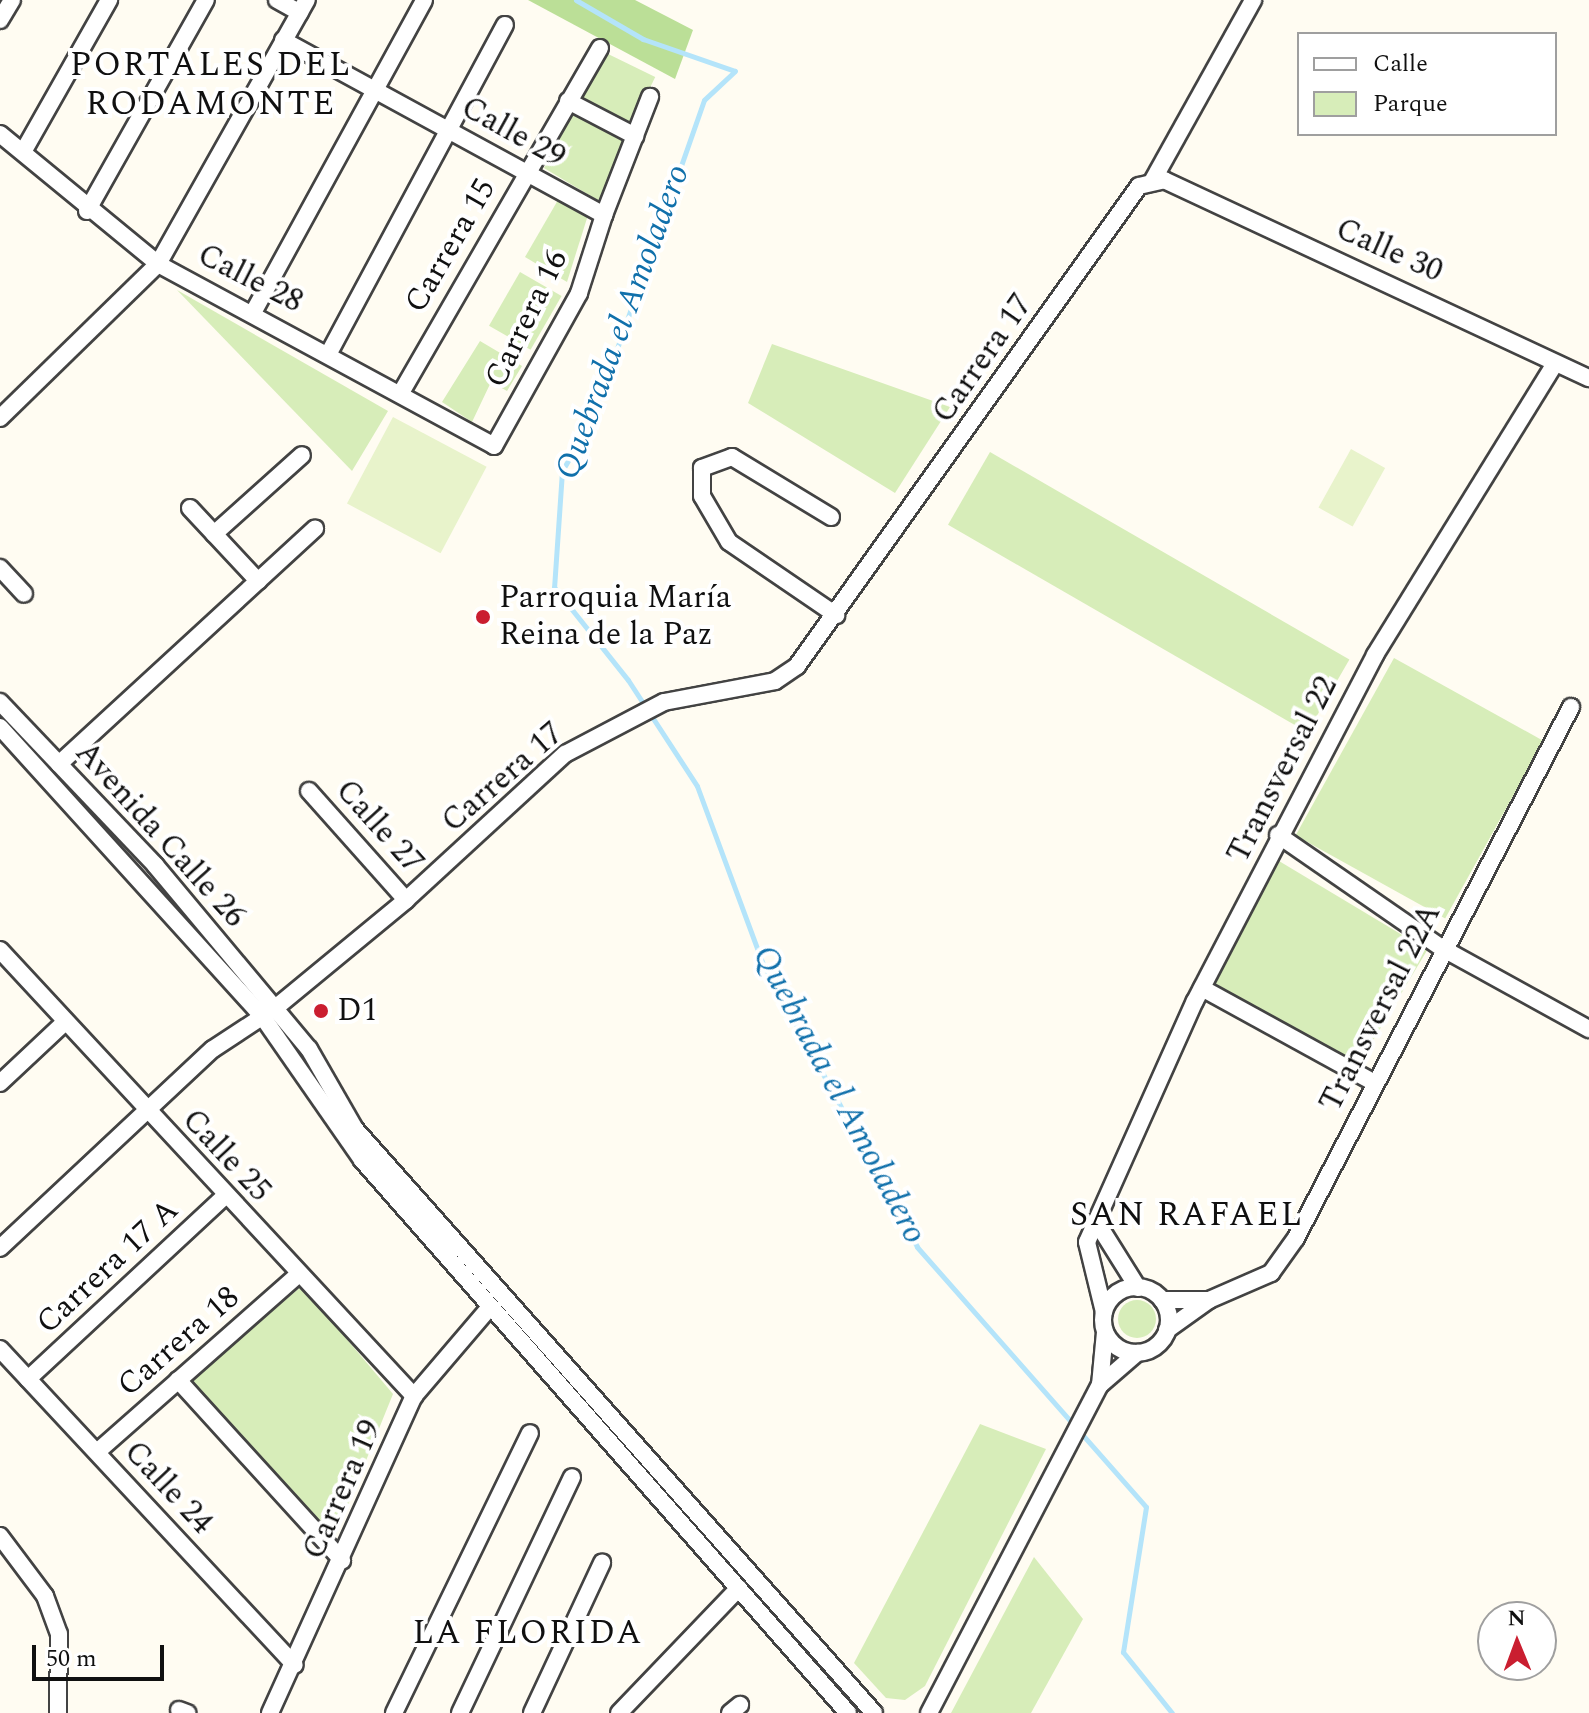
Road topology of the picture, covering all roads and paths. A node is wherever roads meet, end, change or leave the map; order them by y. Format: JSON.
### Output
{"nodes":[{"id":1,"x":12,"y":0,"type":"edge"},
{"id":2,"x":109,"y":0,"type":"edge"},
{"id":3,"x":206,"y":0,"type":"edge"},
{"id":4,"x":277,"y":0,"type":"edge"},
{"id":5,"x":424,"y":0,"type":"edge"},
{"id":6,"x":1253,"y":0,"type":"edge"},
{"id":7,"x":303,"y":7,"type":"edge"},
{"id":8,"x":0,"y":20,"type":"edge"},
{"id":9,"x":505,"y":25,"type":"dead end"},
{"id":10,"x":283,"y":40,"type":"junction"},
{"id":11,"x":600,"y":48,"type":"dead end"},
{"id":12,"x":377,"y":91,"type":"junction"},
{"id":13,"x":650,"y":97,"type":"dead end"},
{"id":14,"x":568,"y":101,"type":"junction"},
{"id":15,"x":449,"y":130,"type":"junction"},
{"id":16,"x":0,"y":134,"type":"edge"},
{"id":17,"x":635,"y":136,"type":"junction"},
{"id":18,"x":23,"y":152,"type":"junction"},
{"id":19,"x":525,"y":173,"type":"junction"},
{"id":20,"x":1158,"y":180,"type":"junction"},
{"id":21,"x":87,"y":211,"type":"junction"},
{"id":22,"x":604,"y":215,"type":"junction"},
{"id":23,"x":158,"y":264,"type":"junction"},
{"id":24,"x":254,"y":311,"type":"junction"},
{"id":25,"x":330,"y":351,"type":"junction"},
{"id":26,"x":1554,"y":365,"type":"junction"},
{"id":27,"x":1589,"y":378,"type":"edge"},
{"id":28,"x":402,"y":391,"type":"junction"},
{"id":29,"x":0,"y":418,"type":"edge"},
{"id":30,"x":494,"y":446,"type":"joint"},
{"id":31,"x":302,"y":455,"type":"dead end"},
{"id":32,"x":190,"y":508,"type":"dead end"},
{"id":33,"x":831,"y":517,"type":"dead end"},
{"id":34,"x":315,"y":529,"type":"dead end"},
{"id":35,"x":214,"y":534,"type":"junction"},
{"id":36,"x":0,"y":568,"type":"edge"},
{"id":37,"x":258,"y":581,"type":"junction"},
{"id":38,"x":24,"y":594,"type":"dead end"},
{"id":39,"x":836,"y":615,"type":"junction"},
{"id":40,"x":0,"y":702,"type":"edge"},
{"id":41,"x":1571,"y":707,"type":"dead end"},
{"id":42,"x":0,"y":727,"type":"edge"},
{"id":43,"x":59,"y":764,"type":"junction"},
{"id":44,"x":309,"y":791,"type":"dead end"},
{"id":45,"x":1278,"y":835,"type":"junction"},
{"id":46,"x":406,"y":900,"type":"junction"},
{"id":47,"x":1442,"y":948,"type":"junction"},
{"id":48,"x":0,"y":950,"type":"edge"},
{"id":49,"x":1202,"y":988,"type":"junction"},
{"id":50,"x":268,"y":1012,"type":"junction"},
{"id":51,"x":65,"y":1022,"type":"junction"},
{"id":52,"x":1589,"y":1029,"type":"edge"},
{"id":53,"x":0,"y":1083,"type":"edge"},
{"id":54,"x":1375,"y":1083,"type":"junction"},
{"id":55,"x":148,"y":1113,"type":"junction"},
{"id":56,"x":225,"y":1196,"type":"junction"},
{"id":57,"x":1096,"y":1221,"type":"junction"},
{"id":58,"x":0,"y":1248,"type":"edge"},
{"id":59,"x":298,"y":1275,"type":"junction"},
{"id":60,"x":1138,"y":1288,"type":"junction"},
{"id":61,"x":1162,"y":1300,"type":"junction"},
{"id":62,"x":1209,"y":1300,"type":"junction"},
{"id":63,"x":491,"y":1306,"type":"junction"},
{"id":64,"x":1104,"y":1312,"type":"junction"},
{"id":65,"x":1167,"y":1330,"type":"junction"},
{"id":66,"x":1105,"y":1332,"type":"junction"},
{"id":67,"x":0,"y":1349,"type":"edge"},
{"id":68,"x":1137,"y":1353,"type":"junction"},
{"id":69,"x":28,"y":1379,"type":"junction"},
{"id":70,"x":178,"y":1380,"type":"junction"},
{"id":71,"x":1100,"y":1385,"type":"junction"},
{"id":72,"x":414,"y":1396,"type":"junction"},
{"id":73,"x":530,"y":1433,"type":"dead end"},
{"id":74,"x":97,"y":1452,"type":"junction"},
{"id":75,"x":572,"y":1477,"type":"dead end"},
{"id":76,"x":0,"y":1536,"type":"edge"},
{"id":77,"x":342,"y":1560,"type":"junction"},
{"id":78,"x":602,"y":1563,"type":"dead end"},
{"id":79,"x":739,"y":1588,"type":"junction"},
{"id":80,"x":295,"y":1665,"type":"junction"},
{"id":81,"x":276,"y":1711,"type":"edge"},
{"id":82,"x":58,"y":1713,"type":"edge"},
{"id":83,"x":394,"y":1713,"type":"edge"},
{"id":84,"x":460,"y":1713,"type":"edge"},
{"id":85,"x":532,"y":1713,"type":"edge"},
{"id":86,"x":619,"y":1713,"type":"edge"},
{"id":87,"x":848,"y":1713,"type":"edge"},
{"id":88,"x":874,"y":1713,"type":"edge"},
{"id":89,"x":929,"y":1713,"type":"edge"}],
"edges":[{"from":1,"to":8,"type":"street"},
{"from":2,"to":18,"type":"street"},
{"from":3,"to":21,"type":"street"},
{"from":4,"to":7,"type":"street"},
{"from":5,"to":12,"type":"street"},
{"from":6,"to":20,"type":"street"},
{"from":7,"to":10,"type":"street"},
{"from":9,"to":15,"type":"street"},
{"from":10,"to":12,"type":"street","name":"Calle 29"},
{"from":10,"to":23,"type":"street"},
{"from":11,"to":14,"type":"street","name":"Carrera 15"},
{"from":12,"to":15,"type":"street","name":"Calle 29"},
{"from":12,"to":24,"type":"street"},
{"from":13,"to":17,"type":"street"},
{"from":14,"to":17,"type":"street"},
{"from":14,"to":19,"type":"street","name":"Carrera 15"},
{"from":15,"to":19,"type":"street","name":"Calle 29"},
{"from":15,"to":25,"type":"street"},
{"from":16,"to":18,"type":"street","name":"Calle 28"},
{"from":17,"to":22,"type":"street"},
{"from":18,"to":21,"type":"street","name":"Calle 28"},
{"from":19,"to":22,"type":"street","name":"Calle 29"},
{"from":19,"to":28,"type":"street","name":"Carrera 15"},
{"from":20,"to":26,"type":"street","name":"Calle 30"},
{"from":20,"to":39,"type":"street","name":"Carrera 17"},
{"from":21,"to":23,"type":"street","name":"Calle 28"},
{"from":22,"to":30,"type":"street","name":"Carrera 16"},
{"from":23,"to":24,"type":"street","name":"Calle 28"},
{"from":23,"to":29,"type":"street"},
{"from":24,"to":25,"type":"street","name":"Calle 28"},
{"from":25,"to":28,"type":"street","name":"Calle 28"},
{"from":26,"to":27,"type":"street","name":"Calle 30"},
{"from":26,"to":45,"type":"street","name":"Transversal 22"},
{"from":28,"to":30,"type":"street","name":"Calle 28"},
{"from":31,"to":35,"type":"street"},
{"from":32,"to":35,"type":"street"},
{"from":33,"to":39,"type":"street"},
{"from":34,"to":37,"type":"street"},
{"from":35,"to":37,"type":"street"},
{"from":36,"to":38,"type":"street"},
{"from":37,"to":43,"type":"street"},
{"from":39,"to":46,"type":"street","name":"Carrera 17"},
{"from":40,"to":43,"type":"street","name":"Avenida Calle 26"},
{"from":41,"to":47,"type":"street","name":"Transversal 22A"},
{"from":42,"to":50,"type":"street","name":"Avenida Calle 26"},
{"from":43,"to":50,"type":"street","name":"Avenida Calle 26"},
{"from":44,"to":46,"type":"street","name":"Calle 27"},
{"from":45,"to":47,"type":"street"},
{"from":45,"to":49,"type":"street","name":"Transversal 22"},
{"from":46,"to":50,"type":"street","name":"Carrera 17"},
{"from":47,"to":52,"type":"street"},
{"from":47,"to":54,"type":"street","name":"Transversal 22A"},
{"from":48,"to":51,"type":"street","name":"Calle 25"},
{"from":49,"to":54,"type":"street"},
{"from":49,"to":57,"type":"street","name":"Transversal 22"},
{"from":50,"to":55,"type":"street","name":"Carrera 17"},
{"from":50,"to":63,"type":"street"},
{"from":50,"to":88,"type":"street"},
{"from":51,"to":53,"type":"street"},
{"from":51,"to":55,"type":"street","name":"Calle 25"},
{"from":54,"to":62,"type":"street","name":"Transversal 22A"},
{"from":55,"to":56,"type":"street","name":"Calle 25"},
{"from":55,"to":58,"type":"street","name":"Carrera 17"},
{"from":56,"to":59,"type":"street","name":"Calle 25"},
{"from":56,"to":69,"type":"street","name":"Carrera 17 A"},
{"from":57,"to":60,"type":"street"},
{"from":57,"to":64,"type":"street","name":"Transversal 22"},
{"from":59,"to":70,"type":"street","name":"Carrera 18"},
{"from":59,"to":72,"type":"street","name":"Calle 25"},
{"from":60,"to":61,"type":"street"},
{"from":60,"to":64,"type":"street"},
{"from":61,"to":62,"type":"street"},
{"from":61,"to":65,"type":"street"},
{"from":62,"to":65,"type":"street"},
{"from":63,"to":72,"type":"street","name":"Carrera 19"},
{"from":63,"to":79,"type":"street"},
{"from":64,"to":66,"type":"street"},
{"from":65,"to":68,"type":"street"},
{"from":66,"to":68,"type":"street"},
{"from":66,"to":71,"type":"street"},
{"from":67,"to":69,"type":"street","name":"Calle 24"},
{"from":68,"to":71,"type":"street"},
{"from":69,"to":74,"type":"street","name":"Calle 24"},
{"from":70,"to":74,"type":"street","name":"Carrera 18"},
{"from":70,"to":77,"type":"street"},
{"from":71,"to":89,"type":"street"},
{"from":72,"to":77,"type":"street","name":"Carrera 19"},
{"from":73,"to":83,"type":"street"},
{"from":74,"to":80,"type":"street","name":"Calle 24"},
{"from":75,"to":84,"type":"street"},
{"from":76,"to":82,"type":"street"},
{"from":77,"to":80,"type":"street","name":"Carrera 19"},
{"from":78,"to":85,"type":"street"},
{"from":79,"to":86,"type":"street"},
{"from":79,"to":87,"type":"street"},
{"from":80,"to":81,"type":"street","name":"Carrera 19"}]}
